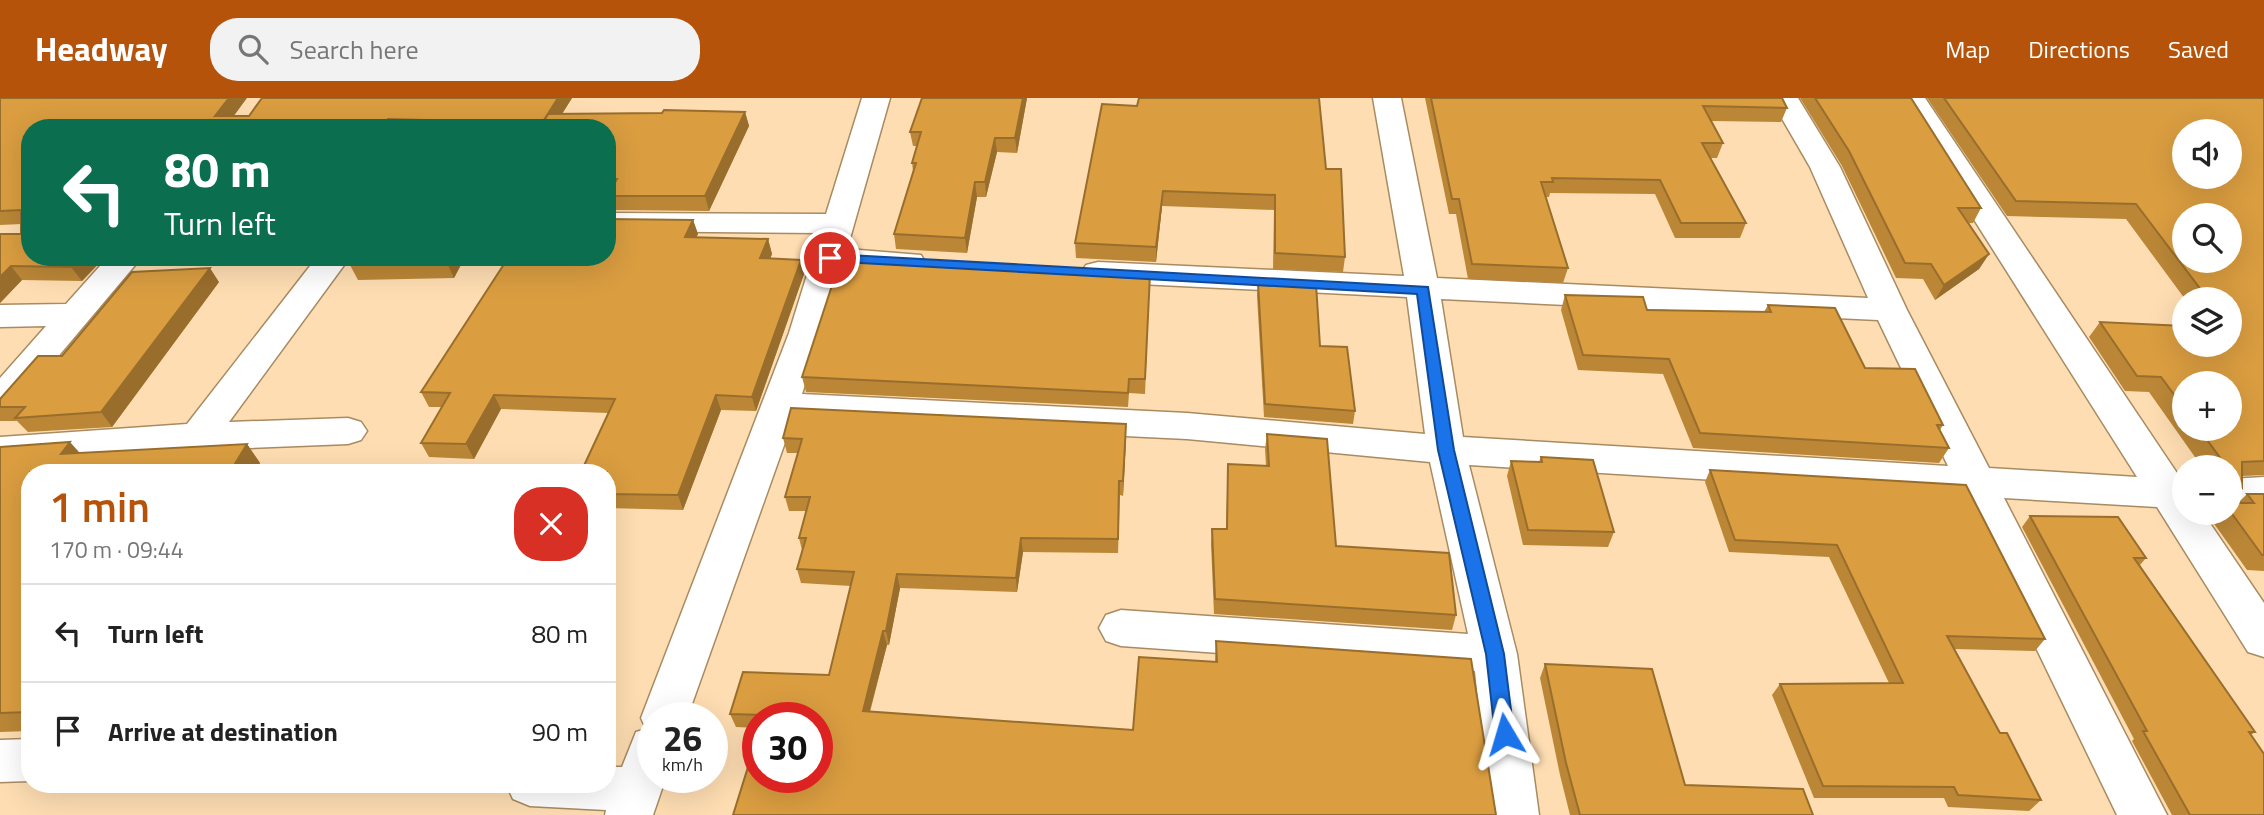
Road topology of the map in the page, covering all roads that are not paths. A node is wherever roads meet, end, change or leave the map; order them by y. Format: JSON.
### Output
{"nodes":[{"id":1,"x":876,"y":98,"type":"edge"},
{"id":2,"x":1388,"y":98,"type":"edge"},
{"id":3,"x":1784,"y":98,"type":"edge"},
{"id":4,"x":1911,"y":98,"type":"edge"},
{"id":5,"x":616,"y":223,"type":"edge"},
{"id":6,"x":834,"y":241,"type":"junction"},
{"id":7,"x":940,"y":264,"type":"edge"},
{"id":8,"x":118,"y":266,"type":"edge"},
{"id":9,"x":327,"y":266,"type":"edge"},
{"id":10,"x":1065,"y":271,"type":"edge"},
{"id":11,"x":1423,"y":290,"type":"junction"},
{"id":12,"x":1890,"y":310,"type":"junction"},
{"id":13,"x":75,"y":315,"type":"junction"},
{"id":14,"x":0,"y":316,"type":"edge"},
{"id":15,"x":0,"y":401,"type":"edge"},
{"id":16,"x":778,"y":406,"type":"junction"},
{"id":17,"x":348,"y":431,"type":"dead end"},
{"id":18,"x":198,"y":437,"type":"junction"},
{"id":19,"x":1446,"y":450,"type":"junction"},
{"id":20,"x":0,"y":451,"type":"edge"},
{"id":21,"x":1976,"y":483,"type":"junction"},
{"id":22,"x":2172,"y":488,"type":"edge"},
{"id":23,"x":2264,"y":492,"type":"edge"},
{"id":24,"x":2242,"y":493,"type":"edge"},
{"id":25,"x":2172,"y":494,"type":"edge"},
{"id":26,"x":2195,"y":525,"type":"edge"},
{"id":27,"x":1121,"y":628,"type":"dead end"},
{"id":28,"x":2264,"y":639,"type":"edge"},
{"id":29,"x":1495,"y":654,"type":"junction"},
{"id":30,"x":670,"y":702,"type":"edge"},
{"id":31,"x":21,"y":760,"type":"edge"},
{"id":32,"x":0,"y":761,"type":"edge"},
{"id":33,"x":616,"y":784,"type":"edge"},
{"id":34,"x":637,"y":784,"type":"edge"},
{"id":35,"x":1514,"y":815,"type":"edge"},
{"id":36,"x":2142,"y":815,"type":"edge"}],
"edges":[{"from":1,"to":6,"type":"street"},
{"from":2,"to":11,"type":"street"},
{"from":3,"to":12,"type":"street"},
{"from":4,"to":22,"type":"street"},
{"from":5,"to":6,"type":"street"},
{"from":6,"to":7,"type":"street"},
{"from":6,"to":16,"type":"street"},
{"from":8,"to":13,"type":"street"},
{"from":9,"to":18,"type":"street"},
{"from":10,"to":11,"type":"street"},
{"from":11,"to":12,"type":"street"},
{"from":11,"to":19,"type":"street"},
{"from":12,"to":21,"type":"street"},
{"from":13,"to":14,"type":"street"},
{"from":13,"to":15,"type":"street"},
{"from":16,"to":19,"type":"street"},
{"from":16,"to":30,"type":"street"},
{"from":17,"to":18,"type":"street"},
{"from":18,"to":20,"type":"street"},
{"from":19,"to":21,"type":"street"},
{"from":19,"to":29,"type":"street"},
{"from":21,"to":25,"type":"street"},
{"from":21,"to":36,"type":"street"},
{"from":23,"to":24,"type":"street"},
{"from":26,"to":28,"type":"street"},
{"from":27,"to":29,"type":"street"},
{"from":29,"to":35,"type":"street"},
{"from":31,"to":32,"type":"street"},
{"from":33,"to":34,"type":"street"}]}
